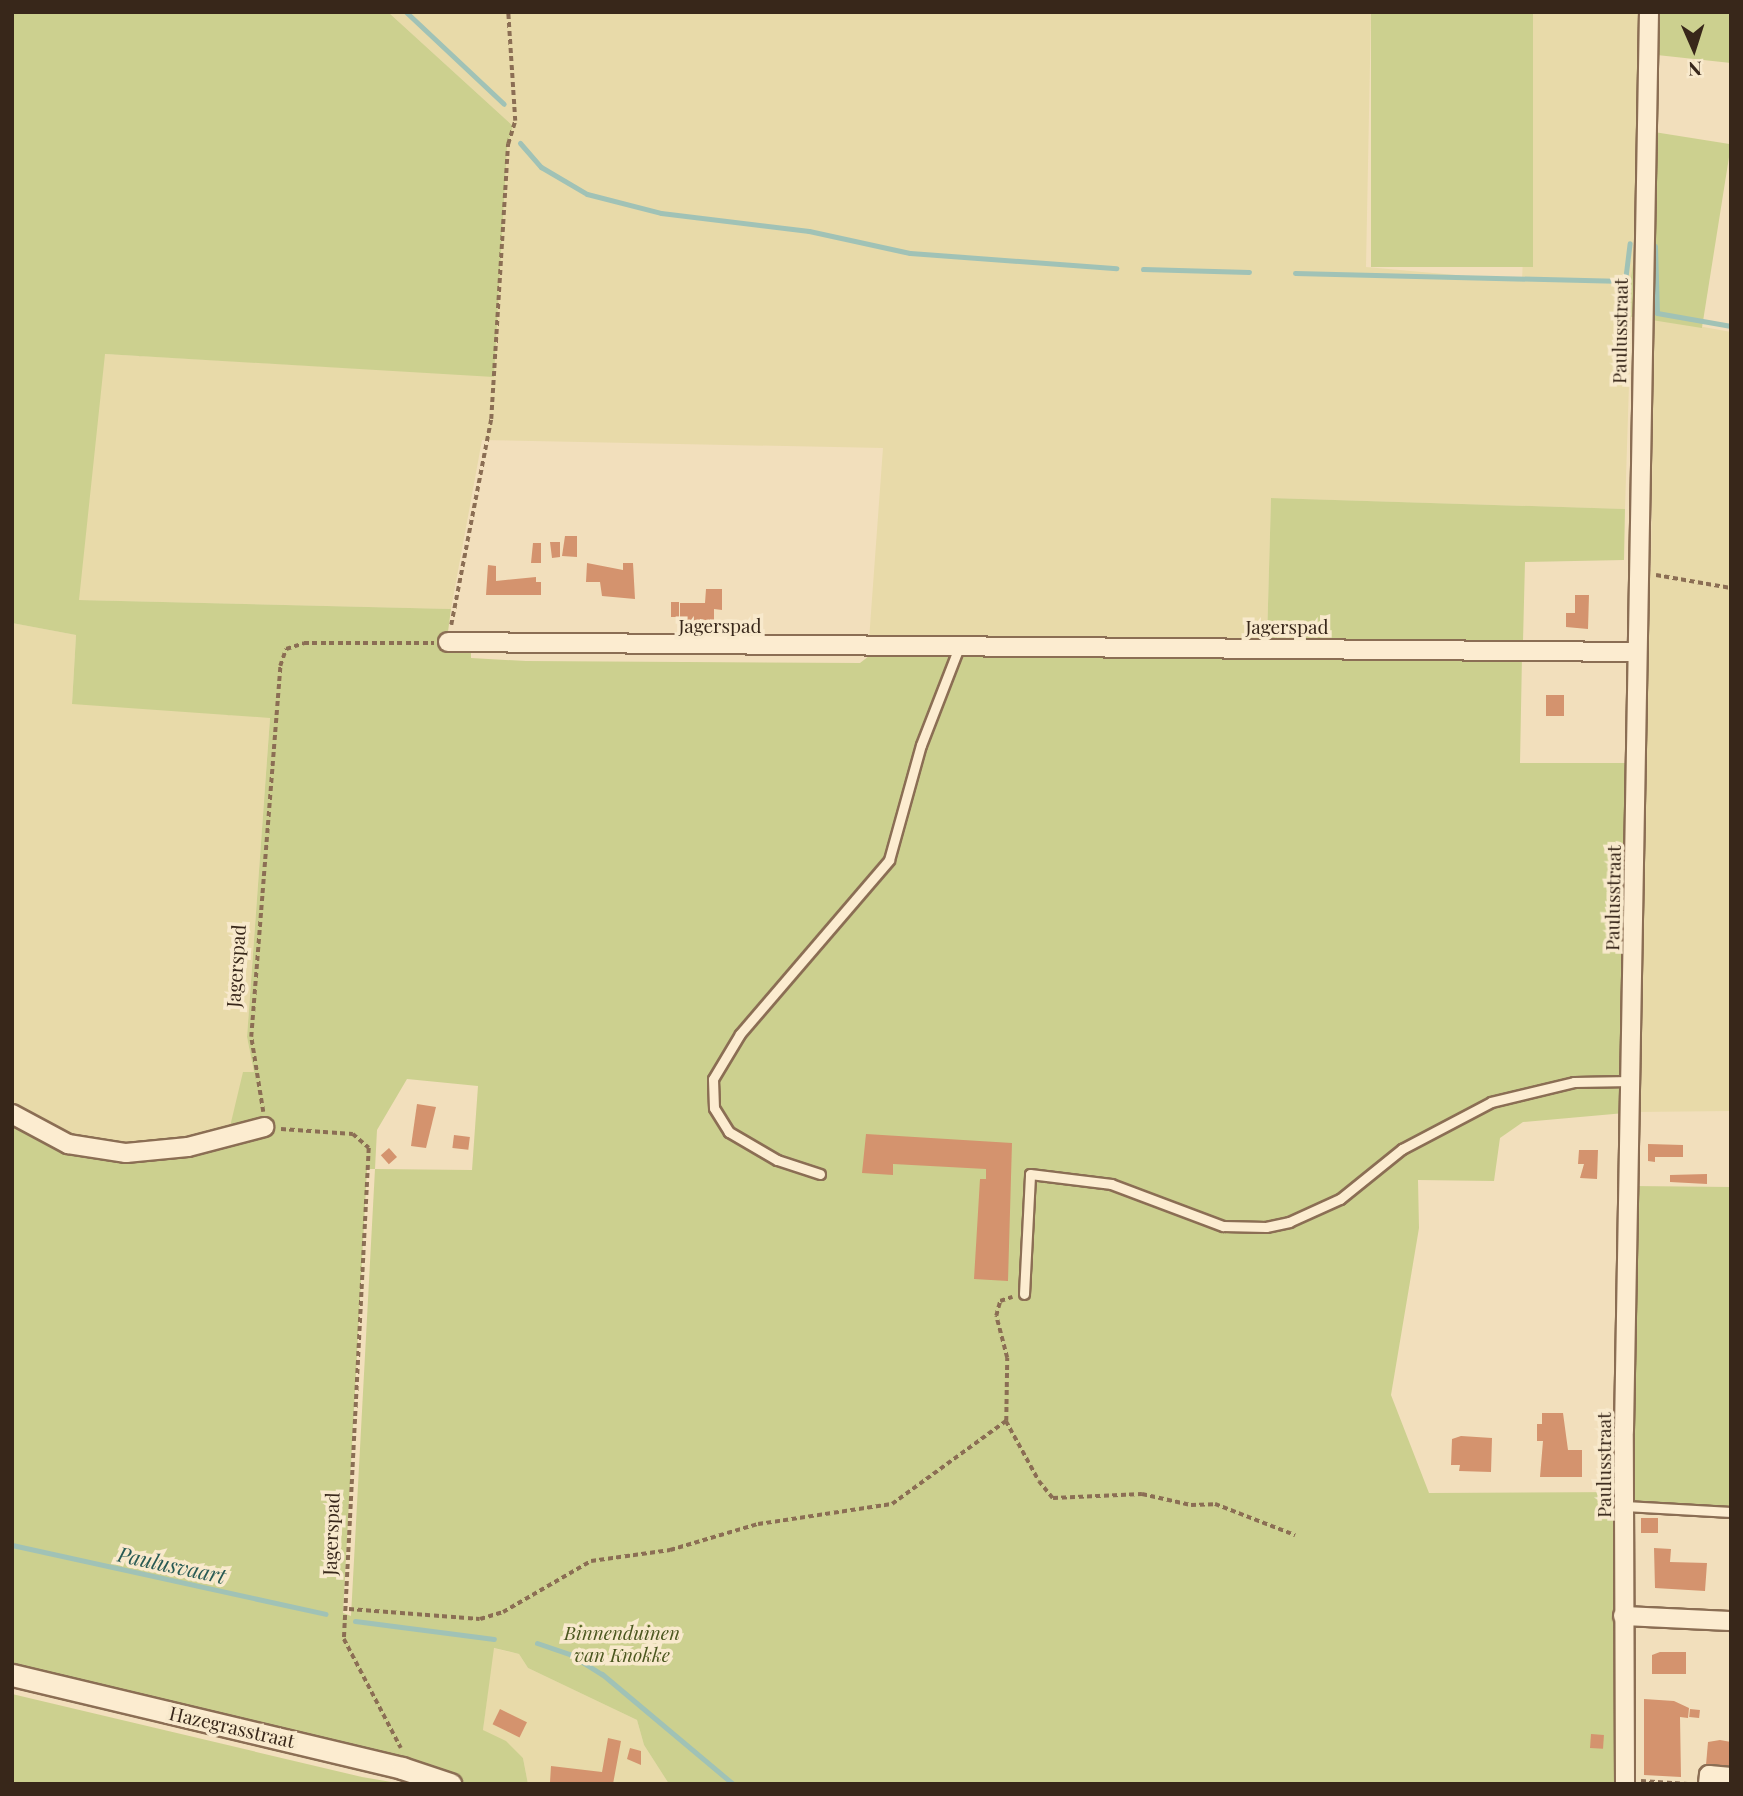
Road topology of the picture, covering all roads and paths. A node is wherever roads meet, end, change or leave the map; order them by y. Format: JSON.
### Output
{"nodes":[{"id":1,"x":508,"y":12,"type":"edge"},
{"id":2,"x":1649,"y":12,"type":"edge"},
{"id":3,"x":1636,"y":574,"type":"junction"},
{"id":4,"x":1731,"y":588,"type":"edge"},
{"id":5,"x":448,"y":642,"type":"junction"},
{"id":6,"x":959,"y":647,"type":"junction"},
{"id":7,"x":1636,"y":652,"type":"junction"},
{"id":8,"x":1630,"y":1081,"type":"junction"},
{"id":9,"x":12,"y":1114,"type":"edge"},
{"id":10,"x":264,"y":1127,"type":"junction"},
{"id":11,"x":820,"y":1174,"type":"dead end"},
{"id":12,"x":1024,"y":1294,"type":"joint"},
{"id":13,"x":1006,"y":1421,"type":"junction"},
{"id":14,"x":1625,"y":1506,"type":"junction"},
{"id":15,"x":1731,"y":1512,"type":"edge"},
{"id":16,"x":1294,"y":1535,"type":"dead end"},
{"id":17,"x":349,"y":1609,"type":"junction"},
{"id":18,"x":1623,"y":1616,"type":"junction"},
{"id":19,"x":1731,"y":1621,"type":"edge"},
{"id":20,"x":12,"y":1675,"type":"edge"},
{"id":21,"x":402,"y":1768,"type":"junction"},
{"id":22,"x":1731,"y":1777,"type":"edge"},
{"id":23,"x":1625,"y":1782,"type":"edge"},
{"id":24,"x":450,"y":1784,"type":"edge"},
{"id":25,"x":1688,"y":1784,"type":"edge"},
{"id":26,"x":1708,"y":1784,"type":"edge"}],
"edges":[{"from":1,"to":5,"type":"path"},
{"from":2,"to":3,"type":"street","name":"Paulusstraat"},
{"from":3,"to":4,"type":"path"},
{"from":3,"to":7,"type":"street","name":"Paulusstraat"},
{"from":5,"to":6,"type":"street","name":"Jagerspad"},
{"from":5,"to":10,"type":"path","name":"Jagerspad"},
{"from":6,"to":7,"type":"street","name":"Jagerspad"},
{"from":6,"to":11,"type":"lane"},
{"from":7,"to":8,"type":"street","name":"Paulusstraat"},
{"from":8,"to":12,"type":"lane"},
{"from":8,"to":14,"type":"street","name":"Paulusstraat"},
{"from":9,"to":10,"type":"street"},
{"from":10,"to":17,"type":"path","name":"Jagerspad"},
{"from":12,"to":13,"type":"path"},
{"from":13,"to":16,"type":"path"},
{"from":13,"to":17,"type":"path"},
{"from":14,"to":15,"type":"lane"},
{"from":14,"to":18,"type":"street","name":"Paulusstraat"},
{"from":17,"to":21,"type":"path","name":"Jagerspad"},
{"from":18,"to":19,"type":"street"},
{"from":18,"to":23,"type":"street","name":"Paulusstraat"},
{"from":20,"to":21,"type":"street","name":"Hazegrasstraat"},
{"from":21,"to":24,"type":"street","name":"Hazegrasstraat"},
{"from":22,"to":26,"type":"street"},
{"from":23,"to":25,"type":"path"}]}
